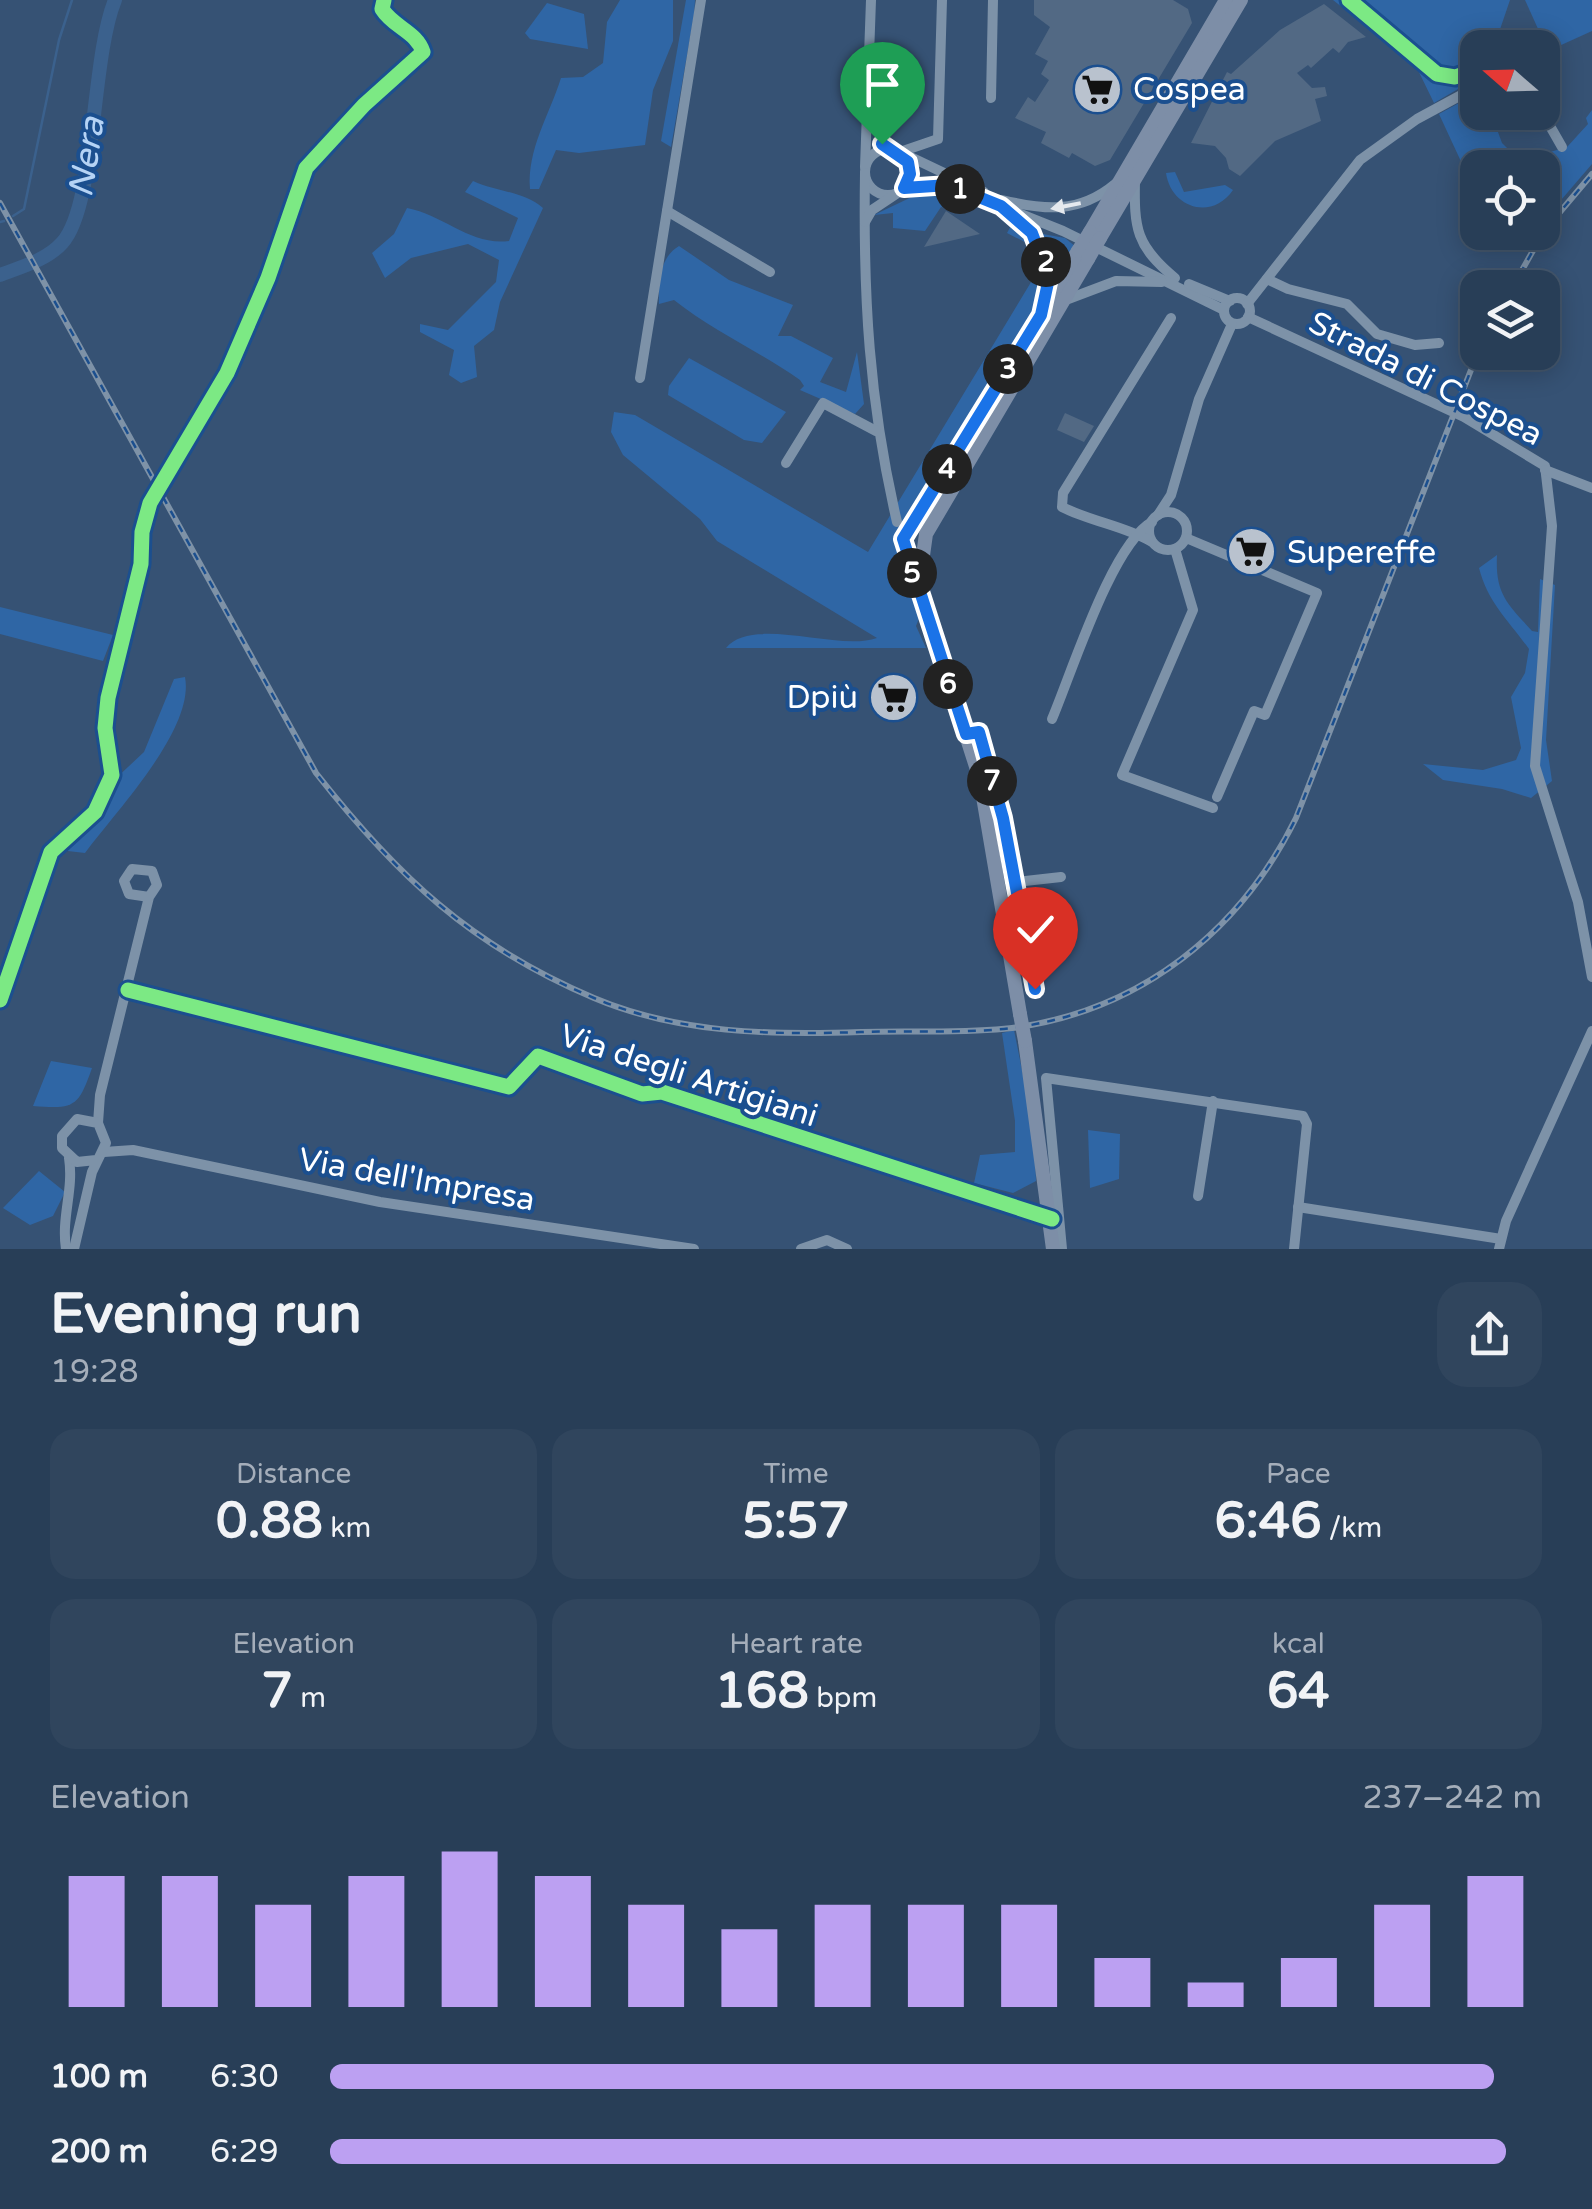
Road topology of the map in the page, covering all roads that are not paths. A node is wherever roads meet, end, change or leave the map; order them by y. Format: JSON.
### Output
{"nodes":[{"id":1,"x":384,"y":0,"type":"edge"},
{"id":2,"x":700,"y":0,"type":"edge"},
{"id":3,"x":870,"y":0,"type":"edge"},
{"id":4,"x":942,"y":0,"type":"edge"},
{"id":5,"x":993,"y":0,"type":"edge"},
{"id":6,"x":1241,"y":0,"type":"edge"},
{"id":7,"x":1224,"y":4,"type":"edge"},
{"id":8,"x":1460,"y":96,"type":"edge"},
{"id":9,"x":991,"y":98,"type":"dead end"},
{"id":10,"x":1552,"y":130,"type":"edge"},
{"id":11,"x":866,"y":139,"type":"junction"},
{"id":12,"x":1562,"y":147,"type":"dead end"},
{"id":13,"x":891,"y":149,"type":"junction"},
{"id":14,"x":919,"y":162,"type":"junction"},
{"id":15,"x":865,"y":170,"type":"junction"},
{"id":16,"x":910,"y":174,"type":"junction"},
{"id":17,"x":1129,"y":178,"type":"junction"},
{"id":18,"x":901,"y":190,"type":"junction"},
{"id":19,"x":1002,"y":203,"type":"junction"},
{"id":20,"x":667,"y":211,"type":"junction"},
{"id":21,"x":864,"y":223,"type":"junction"},
{"id":22,"x":1083,"y":255,"type":"junction"},
{"id":23,"x":770,"y":272,"type":"dead end"},
{"id":24,"x":1267,"y":279,"type":"junction"},
{"id":25,"x":1174,"y":281,"type":"junction"},
{"id":26,"x":1062,"y":302,"type":"junction"},
{"id":27,"x":1247,"y":304,"type":"junction"},
{"id":28,"x":1227,"y":306,"type":"junction"},
{"id":29,"x":1041,"y":315,"type":"junction"},
{"id":30,"x":1171,"y":318,"type":"dead end"},
{"id":31,"x":1248,"y":318,"type":"junction"},
{"id":32,"x":1232,"y":324,"type":"junction"},
{"id":33,"x":1438,"y":342,"type":"dead end"},
{"id":34,"x":640,"y":378,"type":"dead end"},
{"id":35,"x":876,"y":431,"type":"junction"},
{"id":36,"x":786,"y":463,"type":"dead end"},
{"id":37,"x":1545,"y":470,"type":"junction"},
{"id":38,"x":1592,"y":488,"type":"edge"},
{"id":39,"x":1171,"y":495,"type":"junction"},
{"id":40,"x":1175,"y":513,"type":"junction"},
{"id":41,"x":1155,"y":518,"type":"junction"},
{"id":42,"x":903,"y":524,"type":"junction"},
{"id":43,"x":1134,"y":531,"type":"junction"},
{"id":44,"x":926,"y":534,"type":"junction"},
{"id":45,"x":1186,"y":538,"type":"junction"},
{"id":46,"x":1152,"y":542,"type":"junction"},
{"id":47,"x":1175,"y":549,"type":"junction"},
{"id":48,"x":918,"y":594,"type":"junction"},
{"id":49,"x":1052,"y":719,"type":"dead end"},
{"id":50,"x":966,"y":734,"type":"junction"},
{"id":51,"x":1062,"y":877,"type":"dead end"},
{"id":52,"x":1016,"y":882,"type":"junction"},
{"id":53,"x":149,"y":897,"type":"dead end"},
{"id":54,"x":1592,"y":977,"type":"edge"},
{"id":55,"x":1035,"y":989,"type":"dead end"},
{"id":56,"x":128,"y":990,"type":"junction"},
{"id":57,"x":0,"y":1000,"type":"edge"},
{"id":58,"x":1592,"y":1030,"type":"edge"},
{"id":59,"x":100,"y":1095,"type":"junction"},
{"id":60,"x":1212,"y":1101,"type":"junction"},
{"id":61,"x":77,"y":1119,"type":"junction"},
{"id":62,"x":98,"y":1123,"type":"junction"},
{"id":63,"x":106,"y":1134,"type":"junction"},
{"id":64,"x":133,"y":1150,"type":"junction"},
{"id":65,"x":100,"y":1156,"type":"junction"},
{"id":66,"x":68,"y":1158,"type":"junction"},
{"id":67,"x":1198,"y":1196,"type":"dead end"},
{"id":68,"x":1049,"y":1199,"type":"junction"},
{"id":69,"x":1010,"y":1206,"type":"junction"},
{"id":70,"x":1298,"y":1207,"type":"junction"},
{"id":71,"x":64,"y":1213,"type":"junction"},
{"id":72,"x":80,"y":1215,"type":"junction"},
{"id":73,"x":1052,"y":1219,"type":"junction"},
{"id":74,"x":1500,"y":1244,"type":"edge"},
{"id":75,"x":66,"y":1249,"type":"edge"},
{"id":76,"x":74,"y":1249,"type":"edge"},
{"id":77,"x":694,"y":1249,"type":"edge"},
{"id":78,"x":800,"y":1249,"type":"edge"},
{"id":79,"x":848,"y":1249,"type":"edge"},
{"id":80,"x":1054,"y":1249,"type":"edge"},
{"id":81,"x":1062,"y":1249,"type":"edge"},
{"id":82,"x":1294,"y":1249,"type":"edge"}],
"edges":[{"from":1,"to":57,"type":"street"},
{"from":2,"to":20,"type":"street"},
{"from":3,"to":11,"type":"street"},
{"from":4,"to":13,"type":"street"},
{"from":5,"to":9,"type":"street"},
{"from":6,"to":17,"type":"main road"},
{"from":7,"to":17,"type":"main road"},
{"from":8,"to":24,"type":"street"},
{"from":10,"to":12,"type":"street"},
{"from":11,"to":13,"type":"street"},
{"from":11,"to":15,"type":"street"},
{"from":13,"to":14,"type":"street"},
{"from":13,"to":15,"type":"street"},
{"from":13,"to":16,"type":"street"},
{"from":14,"to":16,"type":"street"},
{"from":14,"to":19,"type":"street"},
{"from":15,"to":18,"type":"street"},
{"from":15,"to":21,"type":"street"},
{"from":16,"to":18,"type":"street"},
{"from":17,"to":19,"type":"street","one_way":true},
{"from":17,"to":22,"type":"main road","bridge":true},
{"from":17,"to":25,"type":"street"},
{"from":18,"to":19,"type":"street"},
{"from":18,"to":21,"type":"street"},
{"from":19,"to":25,"type":"street"},
{"from":19,"to":29,"type":"street"},
{"from":20,"to":23,"type":"street"},
{"from":20,"to":34,"type":"street"},
{"from":21,"to":35,"type":"street"},
{"from":22,"to":26,"type":"main road"},
{"from":22,"to":29,"type":"main road"},
{"from":24,"to":27,"type":"street"},
{"from":24,"to":33,"type":"street"},
{"from":25,"to":26,"type":"street"},
{"from":25,"to":28,"type":"street"},
{"from":26,"to":44,"type":"main road"},
{"from":27,"to":28,"type":"street"},
{"from":27,"to":31,"type":"street"},
{"from":28,"to":32,"type":"street"},
{"from":29,"to":42,"type":"main road"},
{"from":30,"to":43,"type":"street"},
{"from":31,"to":32,"type":"street"},
{"from":31,"to":37,"type":"street","name":"Strada di Cospea"},
{"from":32,"to":39,"type":"street"},
{"from":35,"to":36,"type":"street"},
{"from":35,"to":42,"type":"street"},
{"from":37,"to":38,"type":"street"},
{"from":37,"to":54,"type":"street","name":"Strada di Cospea"},
{"from":39,"to":40,"type":"street"},
{"from":39,"to":41,"type":"street"},
{"from":40,"to":41,"type":"street"},
{"from":40,"to":45,"type":"street"},
{"from":41,"to":43,"type":"street"},
{"from":41,"to":46,"type":"street"},
{"from":42,"to":44,"type":"street"},
{"from":42,"to":48,"type":"main road"},
{"from":43,"to":46,"type":"street"},
{"from":43,"to":49,"type":"street"},
{"from":44,"to":48,"type":"main road"},
{"from":45,"to":47,"type":"street"},
{"from":45,"to":47,"type":"street"},
{"from":46,"to":47,"type":"street"},
{"from":48,"to":50,"type":"main road"},
{"from":50,"to":52,"type":"street"},
{"from":50,"to":68,"type":"main road","bridge":true},
{"from":51,"to":52,"type":"street"},
{"from":52,"to":55,"type":"street"},
{"from":53,"to":56,"type":"street"},
{"from":56,"to":59,"type":"street"},
{"from":56,"to":69,"type":"street","name":"Via degli Artigiani"},
{"from":58,"to":74,"type":"street"},
{"from":59,"to":61,"type":"street"},
{"from":59,"to":62,"type":"street"},
{"from":60,"to":67,"type":"street"},
{"from":60,"to":70,"type":"street"},
{"from":60,"to":81,"type":"street"},
{"from":61,"to":62,"type":"street"},
{"from":61,"to":66,"type":"street"},
{"from":62,"to":63,"type":"street"},
{"from":63,"to":64,"type":"street","name":"Via dell'Impresa"},
{"from":63,"to":65,"type":"street"},
{"from":64,"to":65,"type":"street","name":"Via dell'Impresa"},
{"from":64,"to":77,"type":"street","name":"Via dell'Impresa"},
{"from":65,"to":66,"type":"street"},
{"from":65,"to":72,"type":"street"},
{"from":66,"to":71,"type":"street"},
{"from":68,"to":69,"type":"street","name":"Via degli Artigiani"},
{"from":68,"to":73,"type":"main road"},
{"from":69,"to":73,"type":"street","name":"Via degli Artigiani"},
{"from":70,"to":74,"type":"street"},
{"from":70,"to":82,"type":"street"},
{"from":71,"to":72,"type":"street"},
{"from":71,"to":75,"type":"street"},
{"from":72,"to":76,"type":"street"},
{"from":73,"to":80,"type":"main road"},
{"from":78,"to":79,"type":"street"}]}
